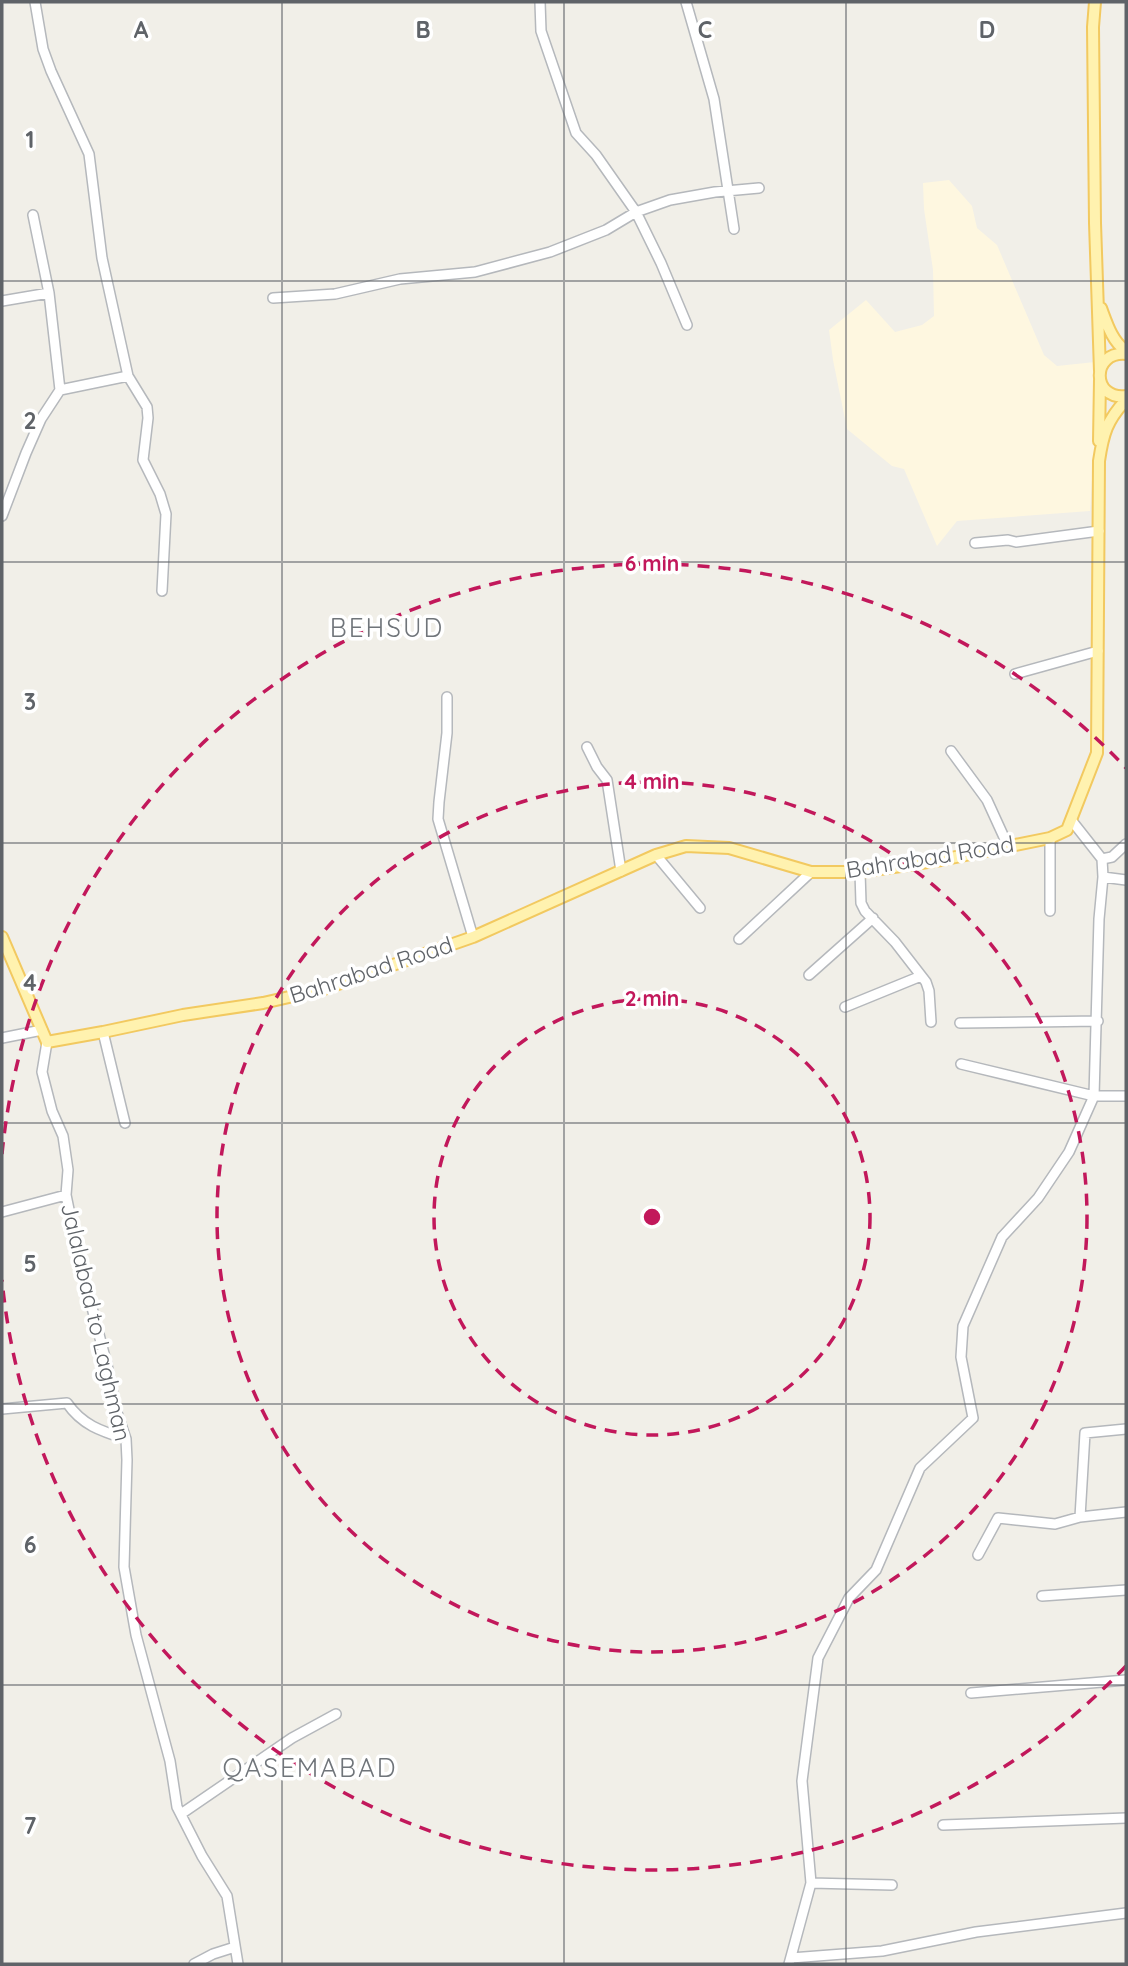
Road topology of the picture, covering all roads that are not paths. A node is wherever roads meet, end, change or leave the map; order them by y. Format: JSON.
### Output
{"nodes":[{"id":1,"x":35,"y":2,"type":"edge"},
{"id":2,"x":540,"y":2,"type":"edge"},
{"id":3,"x":685,"y":2,"type":"edge"},
{"id":4,"x":1095,"y":2,"type":"edge"},
{"id":5,"x":759,"y":188,"type":"dead end"},
{"id":6,"x":728,"y":191,"type":"junction"},
{"id":7,"x":636,"y":212,"type":"junction"},
{"id":8,"x":33,"y":215,"type":"dead end"},
{"id":9,"x":734,"y":229,"type":"dead end"},
{"id":10,"x":49,"y":293,"type":"junction"},
{"id":11,"x":273,"y":298,"type":"dead end"},
{"id":12,"x":2,"y":302,"type":"edge"},
{"id":13,"x":1098,"y":303,"type":"junction"},
{"id":14,"x":687,"y":325,"type":"dead end"},
{"id":15,"x":1126,"y":353,"type":"edge"},
{"id":16,"x":1100,"y":375,"type":"junction"},
{"id":17,"x":128,"y":376,"type":"junction"},
{"id":18,"x":60,"y":390,"type":"junction"},
{"id":19,"x":1126,"y":398,"type":"edge"},
{"id":20,"x":1099,"y":461,"type":"junction"},
{"id":21,"x":2,"y":516,"type":"edge"},
{"id":22,"x":1099,"y":531,"type":"junction"},
{"id":23,"x":975,"y":543,"type":"dead end"},
{"id":24,"x":162,"y":591,"type":"dead end"},
{"id":25,"x":1098,"y":651,"type":"junction"},
{"id":26,"x":1014,"y":674,"type":"dead end"},
{"id":27,"x":447,"y":697,"type":"dead end"},
{"id":28,"x":587,"y":747,"type":"dead end"},
{"id":29,"x":951,"y":751,"type":"dead end"},
{"id":30,"x":1072,"y":821,"type":"junction"},
{"id":31,"x":1050,"y":838,"type":"junction"},
{"id":32,"x":1008,"y":846,"type":"junction"},
{"id":33,"x":1125,"y":848,"type":"edge"},
{"id":34,"x":656,"y":855,"type":"junction"},
{"id":35,"x":1102,"y":859,"type":"junction"},
{"id":36,"x":621,"y":872,"type":"junction"},
{"id":37,"x":811,"y":872,"type":"junction"},
{"id":38,"x":860,"y":872,"type":"junction"},
{"id":39,"x":1103,"y":877,"type":"junction"},
{"id":40,"x":1126,"y":880,"type":"edge"},
{"id":41,"x":700,"y":908,"type":"dead end"},
{"id":42,"x":1050,"y":911,"type":"dead end"},
{"id":43,"x":873,"y":918,"type":"junction"},
{"id":44,"x":2,"y":937,"type":"edge"},
{"id":45,"x":473,"y":937,"type":"junction"},
{"id":46,"x":739,"y":939,"type":"dead end"},
{"id":47,"x":809,"y":975,"type":"dead end"},
{"id":48,"x":921,"y":976,"type":"junction"},
{"id":49,"x":845,"y":1007,"type":"dead end"},
{"id":50,"x":1098,"y":1021,"type":"junction"},
{"id":51,"x":931,"y":1022,"type":"dead end"},
{"id":52,"x":960,"y":1023,"type":"dead end"},
{"id":53,"x":42,"y":1030,"type":"junction"},
{"id":54,"x":103,"y":1032,"type":"junction"},
{"id":55,"x":2,"y":1038,"type":"edge"},
{"id":56,"x":47,"y":1042,"type":"junction"},
{"id":57,"x":961,"y":1064,"type":"dead end"},
{"id":58,"x":1094,"y":1096,"type":"junction"},
{"id":59,"x":1126,"y":1096,"type":"edge"},
{"id":60,"x":125,"y":1123,"type":"dead end"},
{"id":61,"x":66,"y":1195,"type":"junction"},
{"id":62,"x":2,"y":1212,"type":"edge"},
{"id":63,"x":2,"y":1409,"type":"edge"},
{"id":64,"x":1126,"y":1429,"type":"edge"},
{"id":65,"x":126,"y":1439,"type":"junction"},
{"id":66,"x":1126,"y":1512,"type":"edge"},
{"id":67,"x":1080,"y":1517,"type":"junction"},
{"id":68,"x":978,"y":1555,"type":"dead end"},
{"id":69,"x":1126,"y":1590,"type":"edge"},
{"id":70,"x":1042,"y":1596,"type":"dead end"},
{"id":71,"x":1126,"y":1680,"type":"edge"},
{"id":72,"x":971,"y":1693,"type":"dead end"},
{"id":73,"x":336,"y":1714,"type":"dead end"},
{"id":74,"x":181,"y":1814,"type":"junction"},
{"id":75,"x":1126,"y":1818,"type":"edge"},
{"id":76,"x":943,"y":1825,"type":"dead end"},
{"id":77,"x":811,"y":1883,"type":"junction"},
{"id":78,"x":892,"y":1885,"type":"dead end"},
{"id":79,"x":1126,"y":1913,"type":"edge"},
{"id":80,"x":235,"y":1947,"type":"junction"},
{"id":81,"x":790,"y":1961,"type":"edge"},
{"id":82,"x":194,"y":1964,"type":"edge"},
{"id":83,"x":238,"y":1964,"type":"edge"}],
"edges":[{"from":1,"to":17,"type":"street"},
{"from":2,"to":7,"type":"street"},
{"from":3,"to":6,"type":"street"},
{"from":4,"to":13,"type":"main road"},
{"from":5,"to":6,"type":"street"},
{"from":6,"to":7,"type":"street"},
{"from":6,"to":9,"type":"street"},
{"from":7,"to":11,"type":"street"},
{"from":7,"to":14,"type":"street"},
{"from":8,"to":10,"type":"street"},
{"from":10,"to":12,"type":"street"},
{"from":10,"to":18,"type":"street"},
{"from":13,"to":15,"type":"main road"},
{"from":13,"to":16,"type":"main road"},
{"from":15,"to":16,"type":"main road"},
{"from":16,"to":19,"type":"main road"},
{"from":16,"to":20,"type":"main road"},
{"from":17,"to":18,"type":"street"},
{"from":17,"to":24,"type":"street"},
{"from":18,"to":21,"type":"street"},
{"from":19,"to":20,"type":"main road"},
{"from":20,"to":22,"type":"main road"},
{"from":22,"to":23,"type":"street"},
{"from":22,"to":25,"type":"main road"},
{"from":25,"to":26,"type":"street"},
{"from":25,"to":30,"type":"main road"},
{"from":27,"to":45,"type":"street"},
{"from":28,"to":36,"type":"street"},
{"from":29,"to":32,"type":"street"},
{"from":30,"to":31,"type":"main road","name":"Bahrabad Road"},
{"from":30,"to":35,"type":"street"},
{"from":31,"to":32,"type":"main road","name":"Bahrabad Road"},
{"from":31,"to":42,"type":"street"},
{"from":32,"to":38,"type":"main road","name":"Bahrabad Road"},
{"from":33,"to":35,"type":"street"},
{"from":34,"to":36,"type":"main road","name":"Bahrabad Road"},
{"from":34,"to":37,"type":"main road","name":"Bahrabad Road"},
{"from":34,"to":41,"type":"street"},
{"from":35,"to":39,"type":"street"},
{"from":36,"to":45,"type":"main road","name":"Bahrabad Road"},
{"from":37,"to":38,"type":"main road","name":"Bahrabad Road"},
{"from":37,"to":46,"type":"street"},
{"from":38,"to":43,"type":"street"},
{"from":39,"to":40,"type":"street"},
{"from":39,"to":50,"type":"street"},
{"from":43,"to":47,"type":"street"},
{"from":43,"to":48,"type":"street"},
{"from":44,"to":53,"type":"main road"},
{"from":45,"to":54,"type":"main road","name":"Bahrabad Road"},
{"from":48,"to":49,"type":"street"},
{"from":48,"to":51,"type":"street"},
{"from":50,"to":52,"type":"street"},
{"from":50,"to":58,"type":"street"},
{"from":53,"to":55,"type":"street"},
{"from":53,"to":56,"type":"main road"},
{"from":54,"to":56,"type":"main road","name":"Bahrabad Road"},
{"from":54,"to":60,"type":"street"},
{"from":56,"to":61,"type":"street","name":"Jalalabad to Laghman"},
{"from":57,"to":58,"type":"street"},
{"from":58,"to":59,"type":"street"},
{"from":58,"to":77,"type":"street"},
{"from":61,"to":62,"type":"street"},
{"from":61,"to":65,"type":"street","name":"Jalalabad to Laghman"},
{"from":63,"to":65,"type":"street"},
{"from":64,"to":67,"type":"street"},
{"from":65,"to":74,"type":"street","name":"Jalalabad to Laghman"},
{"from":66,"to":67,"type":"street"},
{"from":67,"to":68,"type":"street"},
{"from":69,"to":70,"type":"street"},
{"from":71,"to":72,"type":"street"},
{"from":73,"to":74,"type":"street"},
{"from":74,"to":80,"type":"street","name":"Jalalabad to Laghman"},
{"from":75,"to":76,"type":"street"},
{"from":77,"to":78,"type":"street"},
{"from":77,"to":81,"type":"street"},
{"from":79,"to":81,"type":"street"},
{"from":80,"to":82,"type":"street"},
{"from":80,"to":83,"type":"street","name":"Jalalabad to Laghman"}]}
